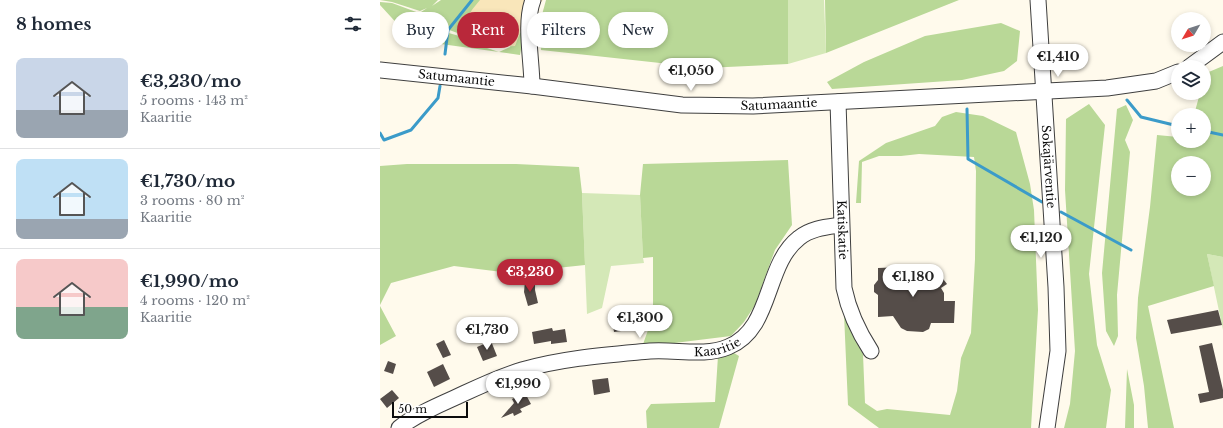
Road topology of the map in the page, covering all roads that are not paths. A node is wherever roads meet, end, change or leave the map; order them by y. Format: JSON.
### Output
{"nodes":[{"id":1,"x":533,"y":0,"type":"edge"},
{"id":2,"x":1038,"y":0,"type":"edge"},
{"id":3,"x":1223,"y":42,"type":"edge"},
{"id":4,"x":1199,"y":60,"type":"edge"},
{"id":5,"x":380,"y":70,"type":"edge"},
{"id":6,"x":1171,"y":78,"type":"edge"},
{"id":7,"x":532,"y":86,"type":"junction"},
{"id":8,"x":1044,"y":92,"type":"junction"},
{"id":9,"x":838,"y":102,"type":"junction"},
{"id":10,"x":841,"y":225,"type":"junction"},
{"id":11,"x":871,"y":351,"type":"dead end"},
{"id":12,"x":399,"y":428,"type":"edge"},
{"id":13,"x":1047,"y":428,"type":"edge"}],
"edges":[{"from":1,"to":7,"type":"street"},
{"from":2,"to":8,"type":"street","name":"Sokajärventie"},
{"from":3,"to":4,"type":"street"},
{"from":5,"to":7,"type":"street","name":"Satumaantie"},
{"from":6,"to":8,"type":"street","name":"Satumaantie"},
{"from":7,"to":9,"type":"street","name":"Satumaantie"},
{"from":8,"to":9,"type":"street","name":"Satumaantie"},
{"from":8,"to":13,"type":"street","name":"Sokajärventie"},
{"from":9,"to":10,"type":"street","name":"Katiskatie"},
{"from":10,"to":11,"type":"street","name":"Katiskatie"},
{"from":10,"to":12,"type":"street","name":"Kaaritie"}]}
